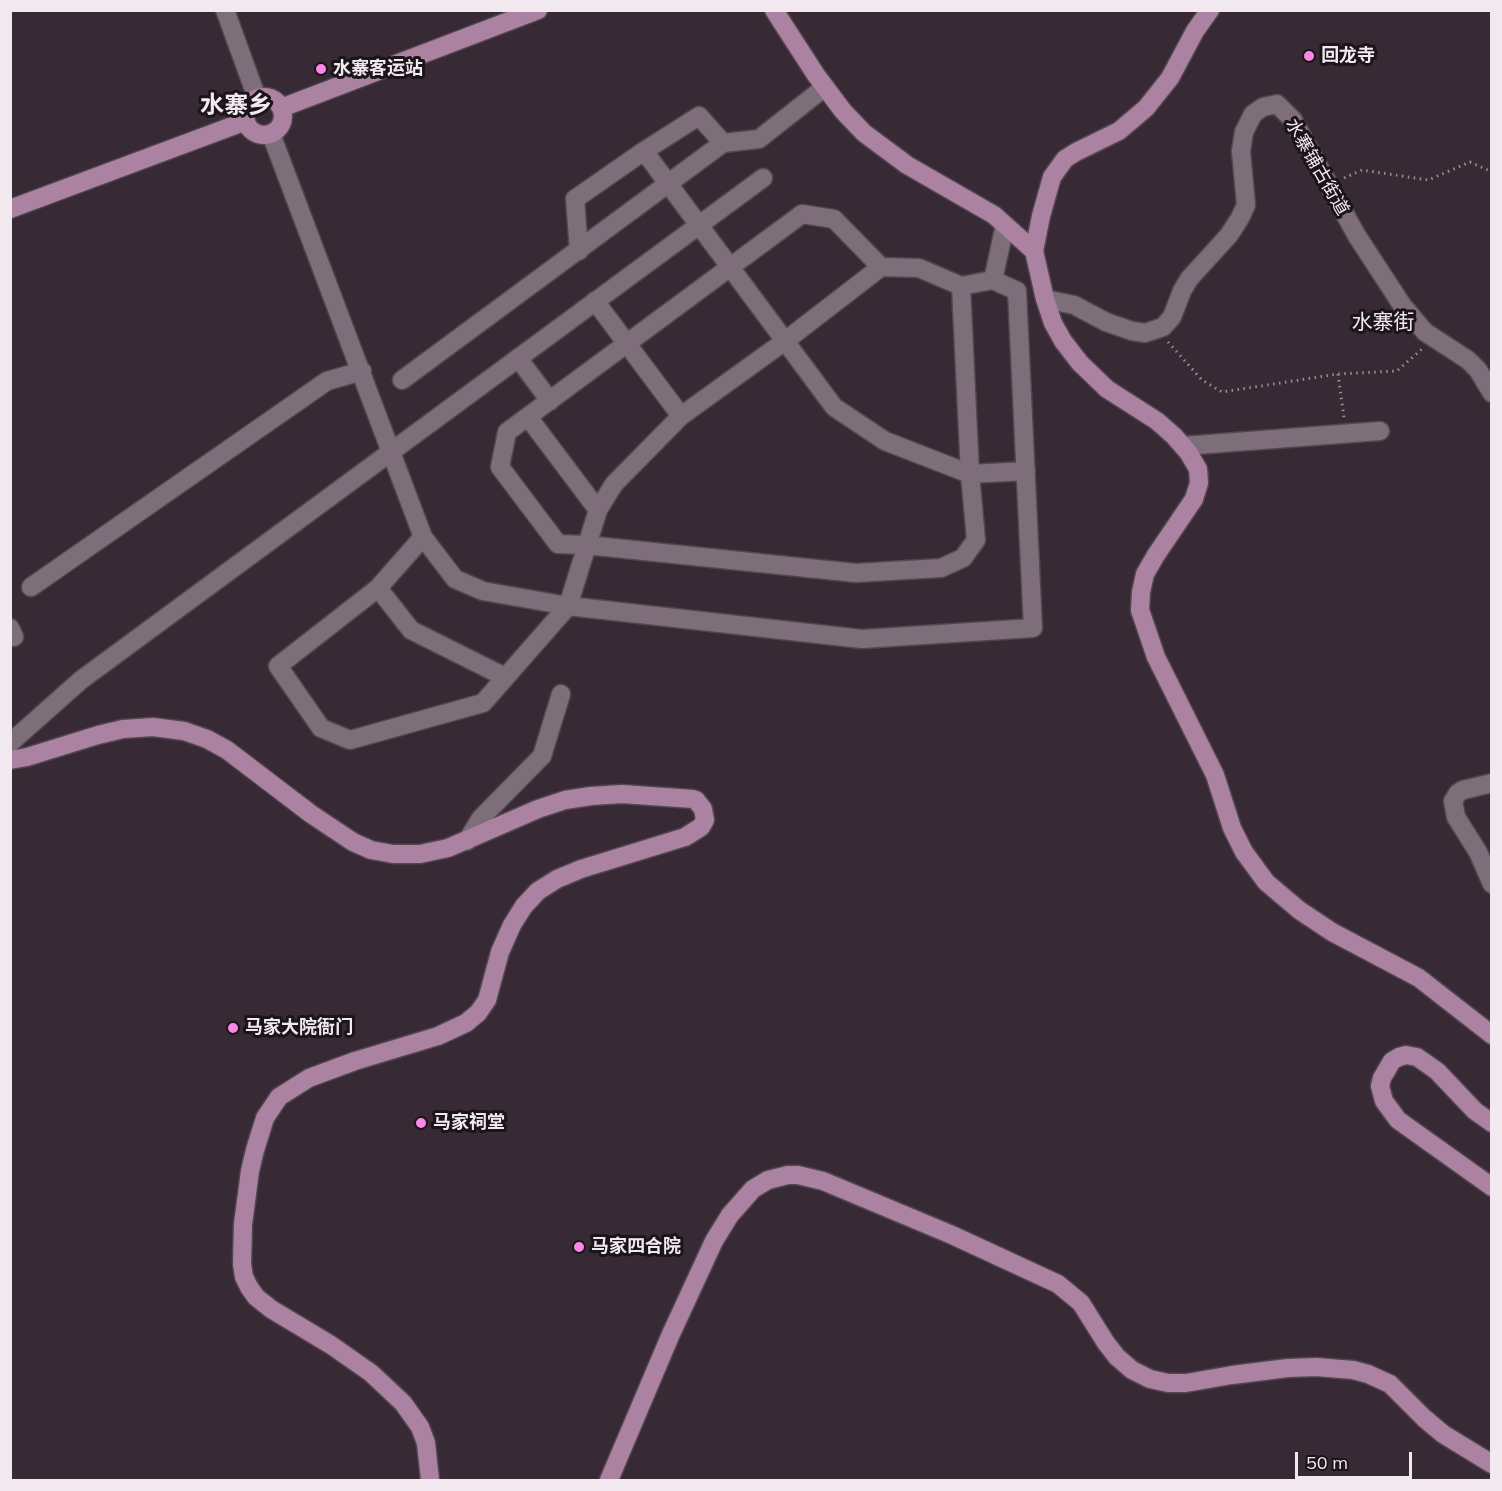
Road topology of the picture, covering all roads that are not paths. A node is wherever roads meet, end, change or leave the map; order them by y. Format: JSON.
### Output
{"nodes":[{"id":1,"x":225,"y":10,"type":"edge"},
{"id":2,"x":538,"y":10,"type":"edge"},
{"id":3,"x":774,"y":10,"type":"edge"},
{"id":4,"x":1209,"y":10,"type":"edge"},
{"id":5,"x":825,"y":87,"type":"junction"},
{"id":6,"x":257,"y":98,"type":"junction"},
{"id":7,"x":281,"y":108,"type":"junction"},
{"id":8,"x":246,"y":122,"type":"junction"},
{"id":9,"x":271,"y":134,"type":"junction"},
{"id":10,"x":723,"y":143,"type":"junction"},
{"id":11,"x":644,"y":150,"type":"junction"},
{"id":12,"x":763,"y":178,"type":"dead end"},
{"id":13,"x":669,"y":184,"type":"junction"},
{"id":14,"x":10,"y":209,"type":"edge"},
{"id":15,"x":699,"y":225,"type":"junction"},
{"id":16,"x":1005,"y":225,"type":"junction"},
{"id":17,"x":579,"y":251,"type":"junction"},
{"id":18,"x":1034,"y":251,"type":"junction"},
{"id":19,"x":731,"y":267,"type":"junction"},
{"id":20,"x":881,"y":267,"type":"junction"},
{"id":21,"x":993,"y":280,"type":"junction"},
{"id":22,"x":961,"y":286,"type":"junction"},
{"id":23,"x":1045,"y":299,"type":"junction"},
{"id":24,"x":595,"y":301,"type":"junction"},
{"id":25,"x":785,"y":340,"type":"junction"},
{"id":26,"x":627,"y":344,"type":"junction"},
{"id":27,"x":518,"y":358,"type":"junction"},
{"id":28,"x":362,"y":371,"type":"junction"},
{"id":29,"x":402,"y":380,"type":"dead end"},
{"id":30,"x":1491,"y":393,"type":"edge"},
{"id":31,"x":550,"y":401,"type":"junction"},
{"id":32,"x":681,"y":416,"type":"junction"},
{"id":33,"x":528,"y":417,"type":"junction"},
{"id":34,"x":1380,"y":432,"type":"dead end"},
{"id":35,"x":1183,"y":446,"type":"junction"},
{"id":36,"x":391,"y":452,"type":"junction"},
{"id":37,"x":1026,"y":471,"type":"junction"},
{"id":38,"x":970,"y":474,"type":"junction"},
{"id":39,"x":598,"y":510,"type":"junction"},
{"id":40,"x":423,"y":537,"type":"junction"},
{"id":41,"x":586,"y":545,"type":"junction"},
{"id":42,"x":31,"y":587,"type":"dead end"},
{"id":43,"x":378,"y":588,"type":"junction"},
{"id":44,"x":568,"y":606,"type":"junction"},
{"id":45,"x":505,"y":677,"type":"junction"},
{"id":46,"x":561,"y":694,"type":"dead end"},
{"id":47,"x":10,"y":743,"type":"edge"},
{"id":48,"x":10,"y":760,"type":"edge"},
{"id":49,"x":1491,"y":783,"type":"edge"},
{"id":50,"x":467,"y":841,"type":"junction"},
{"id":51,"x":1491,"y":884,"type":"edge"},
{"id":52,"x":1491,"y":1035,"type":"edge"},
{"id":53,"x":1491,"y":1123,"type":"edge"},
{"id":54,"x":1491,"y":1187,"type":"edge"},
{"id":55,"x":1491,"y":1464,"type":"edge"},
{"id":56,"x":430,"y":1480,"type":"edge"},
{"id":57,"x":609,"y":1480,"type":"edge"}],
"edges":[{"from":1,"to":6,"type":"street"},
{"from":2,"to":7,"type":"main road"},
{"from":3,"to":5,"type":"main road"},
{"from":4,"to":18,"type":"main road"},
{"from":5,"to":10,"type":"street"},
{"from":5,"to":16,"type":"main road"},
{"from":6,"to":7,"type":"main road"},
{"from":6,"to":8,"type":"main road"},
{"from":7,"to":9,"type":"main road"},
{"from":8,"to":9,"type":"main road"},
{"from":8,"to":14,"type":"main road"},
{"from":9,"to":28,"type":"street"},
{"from":10,"to":11,"type":"street"},
{"from":10,"to":13,"type":"street"},
{"from":11,"to":13,"type":"street"},
{"from":11,"to":17,"type":"street"},
{"from":12,"to":15,"type":"street"},
{"from":13,"to":15,"type":"street"},
{"from":13,"to":17,"type":"street"},
{"from":15,"to":19,"type":"street"},
{"from":15,"to":24,"type":"street"},
{"from":16,"to":18,"type":"main road"},
{"from":16,"to":21,"type":"street"},
{"from":17,"to":29,"type":"street"},
{"from":18,"to":23,"type":"main road"},
{"from":19,"to":20,"type":"street"},
{"from":19,"to":25,"type":"street"},
{"from":19,"to":26,"type":"street"},
{"from":20,"to":22,"type":"street"},
{"from":20,"to":25,"type":"street"},
{"from":21,"to":22,"type":"street"},
{"from":21,"to":37,"type":"street"},
{"from":22,"to":38,"type":"street"},
{"from":23,"to":30,"type":"street","name":"水寨铺古街道"},
{"from":23,"to":35,"type":"main road"},
{"from":24,"to":26,"type":"street"},
{"from":24,"to":27,"type":"street"},
{"from":25,"to":32,"type":"street"},
{"from":25,"to":38,"type":"street"},
{"from":26,"to":31,"type":"street"},
{"from":26,"to":32,"type":"street"},
{"from":27,"to":31,"type":"street"},
{"from":27,"to":36,"type":"street"},
{"from":28,"to":36,"type":"street"},
{"from":28,"to":42,"type":"street"},
{"from":31,"to":33,"type":"street"},
{"from":32,"to":39,"type":"street"},
{"from":33,"to":39,"type":"street"},
{"from":33,"to":41,"type":"street"},
{"from":34,"to":35,"type":"street"},
{"from":35,"to":52,"type":"main road"},
{"from":36,"to":40,"type":"street"},
{"from":36,"to":47,"type":"street"},
{"from":37,"to":38,"type":"street"},
{"from":37,"to":44,"type":"street"},
{"from":38,"to":41,"type":"street"},
{"from":39,"to":41,"type":"street"},
{"from":40,"to":43,"type":"street"},
{"from":40,"to":44,"type":"street"},
{"from":41,"to":44,"type":"street"},
{"from":43,"to":45,"type":"street"},
{"from":43,"to":45,"type":"street"},
{"from":44,"to":45,"type":"street"},
{"from":46,"to":50,"type":"street"},
{"from":48,"to":50,"type":"main road"},
{"from":49,"to":51,"type":"street"},
{"from":50,"to":56,"type":"main road"},
{"from":53,"to":54,"type":"main road"},
{"from":55,"to":57,"type":"main road"}]}
